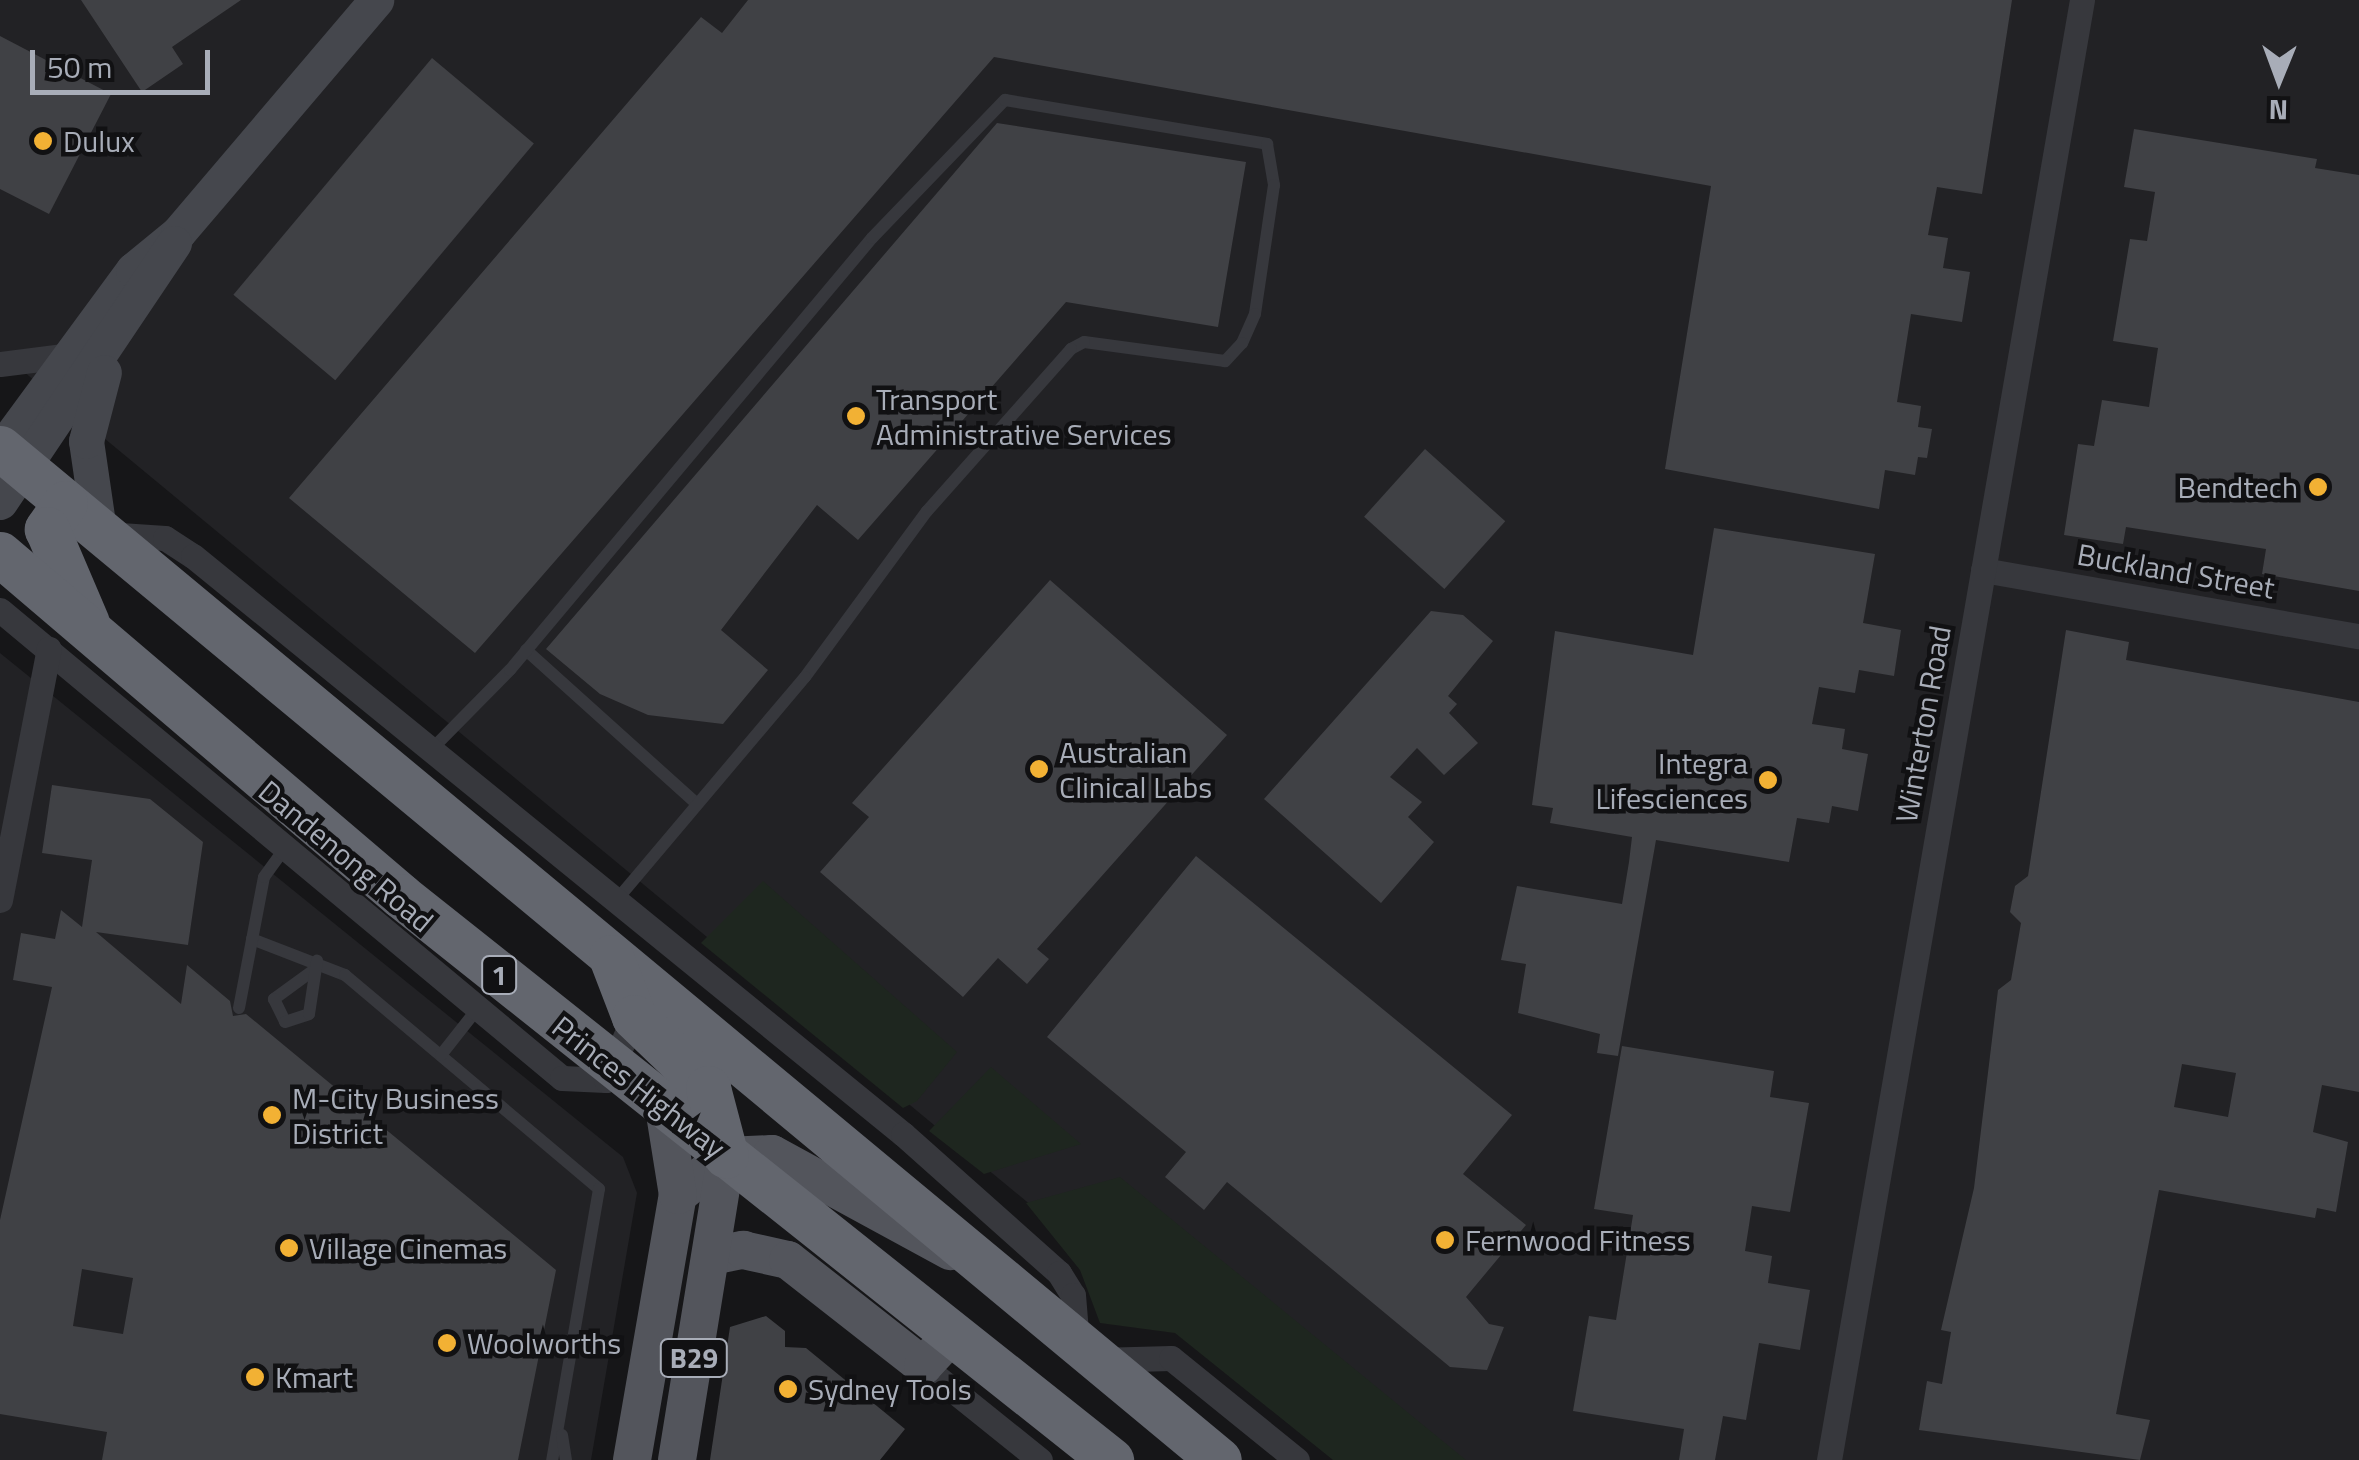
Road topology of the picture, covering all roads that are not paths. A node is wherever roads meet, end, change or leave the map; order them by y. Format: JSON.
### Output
{"nodes":[{"id":1,"x":376,"y":0,"type":"edge"},
{"id":2,"x":2082,"y":0,"type":"edge"},
{"id":3,"x":178,"y":233,"type":"junction"},
{"id":4,"x":112,"y":347,"type":"junction"},
{"id":5,"x":64,"y":356,"type":"junction"},
{"id":6,"x":0,"y":364,"type":"edge"},
{"id":7,"x":5,"y":464,"type":"edge"},
{"id":8,"x":90,"y":522,"type":"junction"},
{"id":9,"x":0,"y":554,"type":"edge"},
{"id":10,"x":1982,"y":570,"type":"junction"},
{"id":11,"x":0,"y":610,"type":"edge"},
{"id":12,"x":90,"y":630,"type":"junction"},
{"id":13,"x":2359,"y":636,"type":"edge"},
{"id":14,"x":265,"y":643,"type":"junction"},
{"id":15,"x":49,"y":649,"type":"junction"},
{"id":16,"x":526,"y":650,"type":"junction"},
{"id":17,"x":430,"y":751,"type":"junction"},
{"id":18,"x":696,"y":803,"type":"junction"},
{"id":19,"x":286,"y":848,"type":"junction"},
{"id":20,"x":0,"y":900,"type":"edge"},
{"id":21,"x":614,"y":903,"type":"junction"},
{"id":22,"x":396,"y":917,"type":"junction"},
{"id":23,"x":252,"y":939,"type":"junction"},
{"id":24,"x":610,"y":955,"type":"junction"},
{"id":25,"x":239,"y":1008,"type":"dead end"},
{"id":26,"x":478,"y":1008,"type":"junction"},
{"id":27,"x":634,"y":1017,"type":"junction"},
{"id":28,"x":441,"y":1055,"type":"junction"},
{"id":29,"x":616,"y":1070,"type":"junction"},
{"id":30,"x":664,"y":1108,"type":"junction"},
{"id":31,"x":726,"y":1156,"type":"junction"},
{"id":32,"x":678,"y":1195,"type":"junction"},
{"id":33,"x":711,"y":1256,"type":"junction"},
{"id":34,"x":979,"y":1265,"type":"junction"},
{"id":35,"x":937,"y":1351,"type":"junction"},
{"id":36,"x":1087,"y":1352,"type":"junction"},
{"id":37,"x":1260,"y":1428,"type":"junction"},
{"id":38,"x":562,"y":1432,"type":"junction"},
{"id":39,"x":1104,"y":1458,"type":"edge"},
{"id":40,"x":552,"y":1460,"type":"edge"},
{"id":41,"x":566,"y":1460,"type":"edge"},
{"id":42,"x":632,"y":1460,"type":"edge"},
{"id":43,"x":677,"y":1460,"type":"edge"},
{"id":44,"x":1040,"y":1460,"type":"edge"},
{"id":45,"x":1218,"y":1460,"type":"edge"},
{"id":46,"x":1270,"y":1460,"type":"edge"},
{"id":47,"x":1296,"y":1460,"type":"edge"},
{"id":48,"x":1830,"y":1460,"type":"edge"}],
"edges":[{"from":1,"to":3,"type":"main road"},
{"from":2,"to":10,"type":"street","name":"Winterton Road"},
{"from":3,"to":4,"type":"main road"},
{"from":3,"to":5,"type":"main road"},
{"from":4,"to":7,"type":"main road"},
{"from":4,"to":8,"type":"main road"},
{"from":5,"to":6,"type":"street"},
{"from":5,"to":7,"type":"main road"},
{"from":7,"to":8,"type":"highway"},
{"from":8,"to":12,"type":"highway"},
{"from":8,"to":14,"type":"highway"},
{"from":9,"to":12,"type":"highway","name":"Princes Highway","number":"1"},
{"from":10,"to":13,"type":"street","name":"Buckland Street"},
{"from":10,"to":48,"type":"street","name":"Winterton Road"},
{"from":11,"to":15,"type":"street","name":"Dandenong Road"},
{"from":12,"to":22,"type":"highway","name":"Princes Highway","number":"1"},
{"from":14,"to":17,"type":"street"},
{"from":14,"to":24,"type":"highway"},
{"from":15,"to":19,"type":"street","name":"Dandenong Road"},
{"from":15,"to":20,"type":"street"},
{"from":16,"to":17,"type":"lane"},
{"from":16,"to":18,"type":"lane"},
{"from":16,"to":18,"type":"lane"},
{"from":17,"to":21,"type":"street"},
{"from":18,"to":21,"type":"lane"},
{"from":19,"to":22,"type":"street","name":"Dandenong Road"},
{"from":19,"to":23,"type":"lane"},
{"from":21,"to":36,"type":"street"},
{"from":22,"to":26,"type":"street","name":"Dandenong Road"},
{"from":22,"to":29,"type":"highway","name":"Princes Highway","number":"1"},
{"from":23,"to":25,"type":"lane"},
{"from":23,"to":28,"type":"lane"},
{"from":24,"to":27,"type":"highway"},
{"from":24,"to":34,"type":"highway"},
{"from":26,"to":28,"type":"lane"},
{"from":26,"to":29,"type":"street","name":"Dandenong Road"},
{"from":27,"to":29,"type":"street"},
{"from":27,"to":31,"type":"highway"},
{"from":28,"to":38,"type":"lane"},
{"from":29,"to":30,"type":"highway","name":"Princes Highway","number":"1"},
{"from":30,"to":31,"type":"highway","name":"Princes Highway","number":"1"},
{"from":30,"to":32,"type":"main road","number":"B29"},
{"from":31,"to":32,"type":"main road"},
{"from":31,"to":33,"type":"main road","number":"B29"},
{"from":31,"to":34,"type":"main road"},
{"from":31,"to":35,"type":"highway","name":"Princes Highway","number":"1"},
{"from":32,"to":42,"type":"main road","number":"B29"},
{"from":33,"to":35,"type":"main road"},
{"from":33,"to":43,"type":"main road","number":"B29"},
{"from":34,"to":36,"type":"highway"},
{"from":35,"to":39,"type":"highway","name":"Princes Highway","number":"1"},
{"from":35,"to":44,"type":"street"},
{"from":36,"to":37,"type":"street"},
{"from":36,"to":45,"type":"highway"},
{"from":37,"to":46,"type":"street"},
{"from":37,"to":47,"type":"street"},
{"from":38,"to":40,"type":"lane"},
{"from":38,"to":41,"type":"lane"}]}
